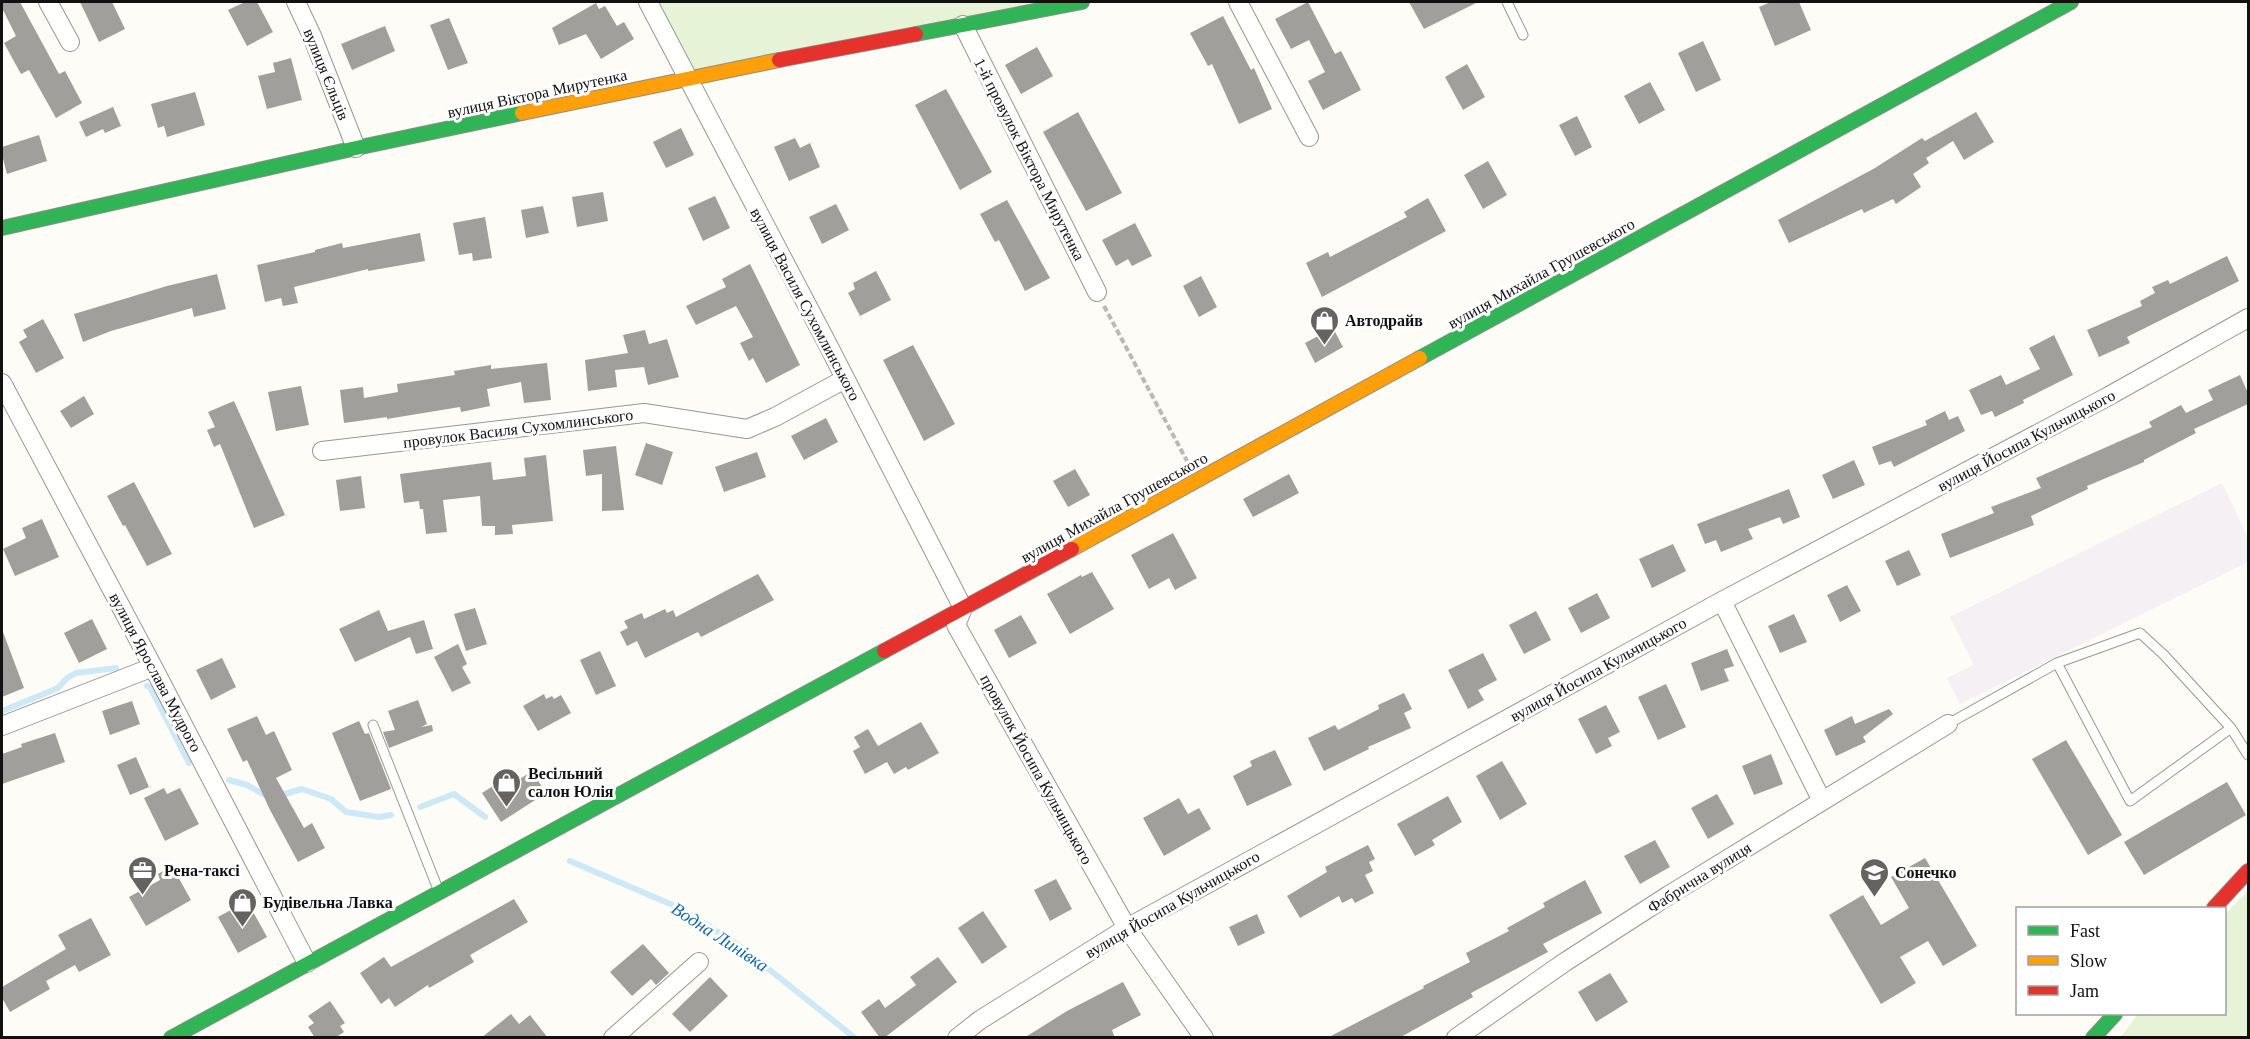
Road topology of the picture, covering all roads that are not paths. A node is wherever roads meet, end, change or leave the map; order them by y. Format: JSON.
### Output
{"nodes":[{"id":1,"x":48,"y":2,"type":"edge"},
{"id":2,"x":296,"y":2,"type":"edge"},
{"id":3,"x":648,"y":2,"type":"edge"},
{"id":4,"x":1082,"y":2,"type":"edge"},
{"id":5,"x":1238,"y":2,"type":"edge"},
{"id":6,"x":1507,"y":2,"type":"edge"},
{"id":7,"x":2071,"y":2,"type":"edge"},
{"id":8,"x":963,"y":25,"type":"junction"},
{"id":9,"x":1523,"y":35,"type":"dead end"},
{"id":10,"x":70,"y":42,"type":"dead end"},
{"id":11,"x":687,"y":78,"type":"junction"},
{"id":12,"x":1309,"y":137,"type":"dead end"},
{"id":13,"x":356,"y":148,"type":"junction"},
{"id":14,"x":2,"y":228,"type":"edge"},
{"id":15,"x":1096,"y":292,"type":"road end"},
{"id":16,"x":2248,"y":318,"type":"edge"},
{"id":17,"x":846,"y":379,"type":"junction"},
{"id":18,"x":2,"y":382,"type":"edge"},
{"id":19,"x":322,"y":451,"type":"dead end"},
{"id":20,"x":1722,"y":601,"type":"junction"},
{"id":21,"x":963,"y":608,"type":"junction"},
{"id":22,"x":2057,"y":663,"type":"junction"},
{"id":23,"x":153,"y":667,"type":"junction"},
{"id":24,"x":1948,"y":724,"type":"joint"},
{"id":25,"x":373,"y":725,"type":"dead end"},
{"id":26,"x":2,"y":726,"type":"edge"},
{"id":27,"x":2231,"y":728,"type":"junction"},
{"id":28,"x":2248,"y":755,"type":"edge"},
{"id":29,"x":1822,"y":801,"type":"junction"},
{"id":30,"x":2248,"y":871,"type":"edge"},
{"id":31,"x":439,"y":892,"type":"junction"},
{"id":32,"x":2216,"y":907,"type":"edge"},
{"id":33,"x":1127,"y":928,"type":"junction"},
{"id":34,"x":699,"y":962,"type":"dead end"},
{"id":35,"x":307,"y":963,"type":"junction"},
{"id":36,"x":2114,"y":1015,"type":"edge"},
{"id":37,"x":171,"y":1038,"type":"edge"},
{"id":38,"x":613,"y":1038,"type":"edge"},
{"id":39,"x":957,"y":1038,"type":"edge"},
{"id":40,"x":1204,"y":1038,"type":"edge"},
{"id":41,"x":1456,"y":1038,"type":"edge"},
{"id":42,"x":2093,"y":1038,"type":"edge"}],
"edges":[{"from":1,"to":10,"type":"street"},
{"from":2,"to":13,"type":"street","name":"вулиця Єльців"},
{"from":3,"to":11,"type":"street","name":"вулиця Василя Сухомлинського"},
{"from":4,"to":8,"type":"street","name":"вулиця Віктора Мирутенка"},
{"from":5,"to":12,"type":"street"},
{"from":6,"to":9,"type":"lane"},
{"from":7,"to":21,"type":"street","name":"вулиця Михайла Грушевського"},
{"from":8,"to":11,"type":"street","name":"вулиця Віктора Мирутенка"},
{"from":8,"to":15,"type":"street","name":"1-й провулок Віктора Мирутенка"},
{"from":11,"to":13,"type":"street","name":"вулиця Віктора Мирутенка"},
{"from":11,"to":17,"type":"street","name":"вулиця Василя Сухомлинського"},
{"from":13,"to":14,"type":"street","name":"вулиця Віктора Мирутенка"},
{"from":16,"to":20,"type":"street","name":"вулиця Йосипа Кульчицького"},
{"from":17,"to":19,"type":"street","name":"провулок Василя Сухомлинського"},
{"from":17,"to":21,"type":"street","name":"вулиця Василя Сухомлинського"},
{"from":18,"to":23,"type":"street","name":"вулиця Ярослава Мудрого"},
{"from":20,"to":29,"type":"street"},
{"from":20,"to":33,"type":"street","name":"вулиця Йосипа Кульчицького"},
{"from":21,"to":31,"type":"street","name":"вулиця Михайла Грушевського"},
{"from":21,"to":33,"type":"street","name":"провулок Йосипа Кульчицького"},
{"from":22,"to":24,"type":"lane"},
{"from":22,"to":27,"type":"lane"},
{"from":22,"to":27,"type":"lane"},
{"from":23,"to":26,"type":"street"},
{"from":23,"to":35,"type":"street","name":"вулиця Ярослава Мудрого"},
{"from":24,"to":29,"type":"street","name":"Фабрична вулиця"},
{"from":25,"to":31,"type":"lane"},
{"from":27,"to":28,"type":"lane"},
{"from":29,"to":41,"type":"street","name":"Фабрична вулиця"},
{"from":30,"to":32,"type":"street"},
{"from":31,"to":35,"type":"street","name":"вулиця Михайла Грушевського"},
{"from":33,"to":39,"type":"street","name":"вулиця Йосипа Кульчицького"},
{"from":33,"to":40,"type":"street"},
{"from":34,"to":38,"type":"street"},
{"from":35,"to":37,"type":"street","name":"вулиця Михайла Грушевського"},
{"from":36,"to":42,"type":"street"}]}
